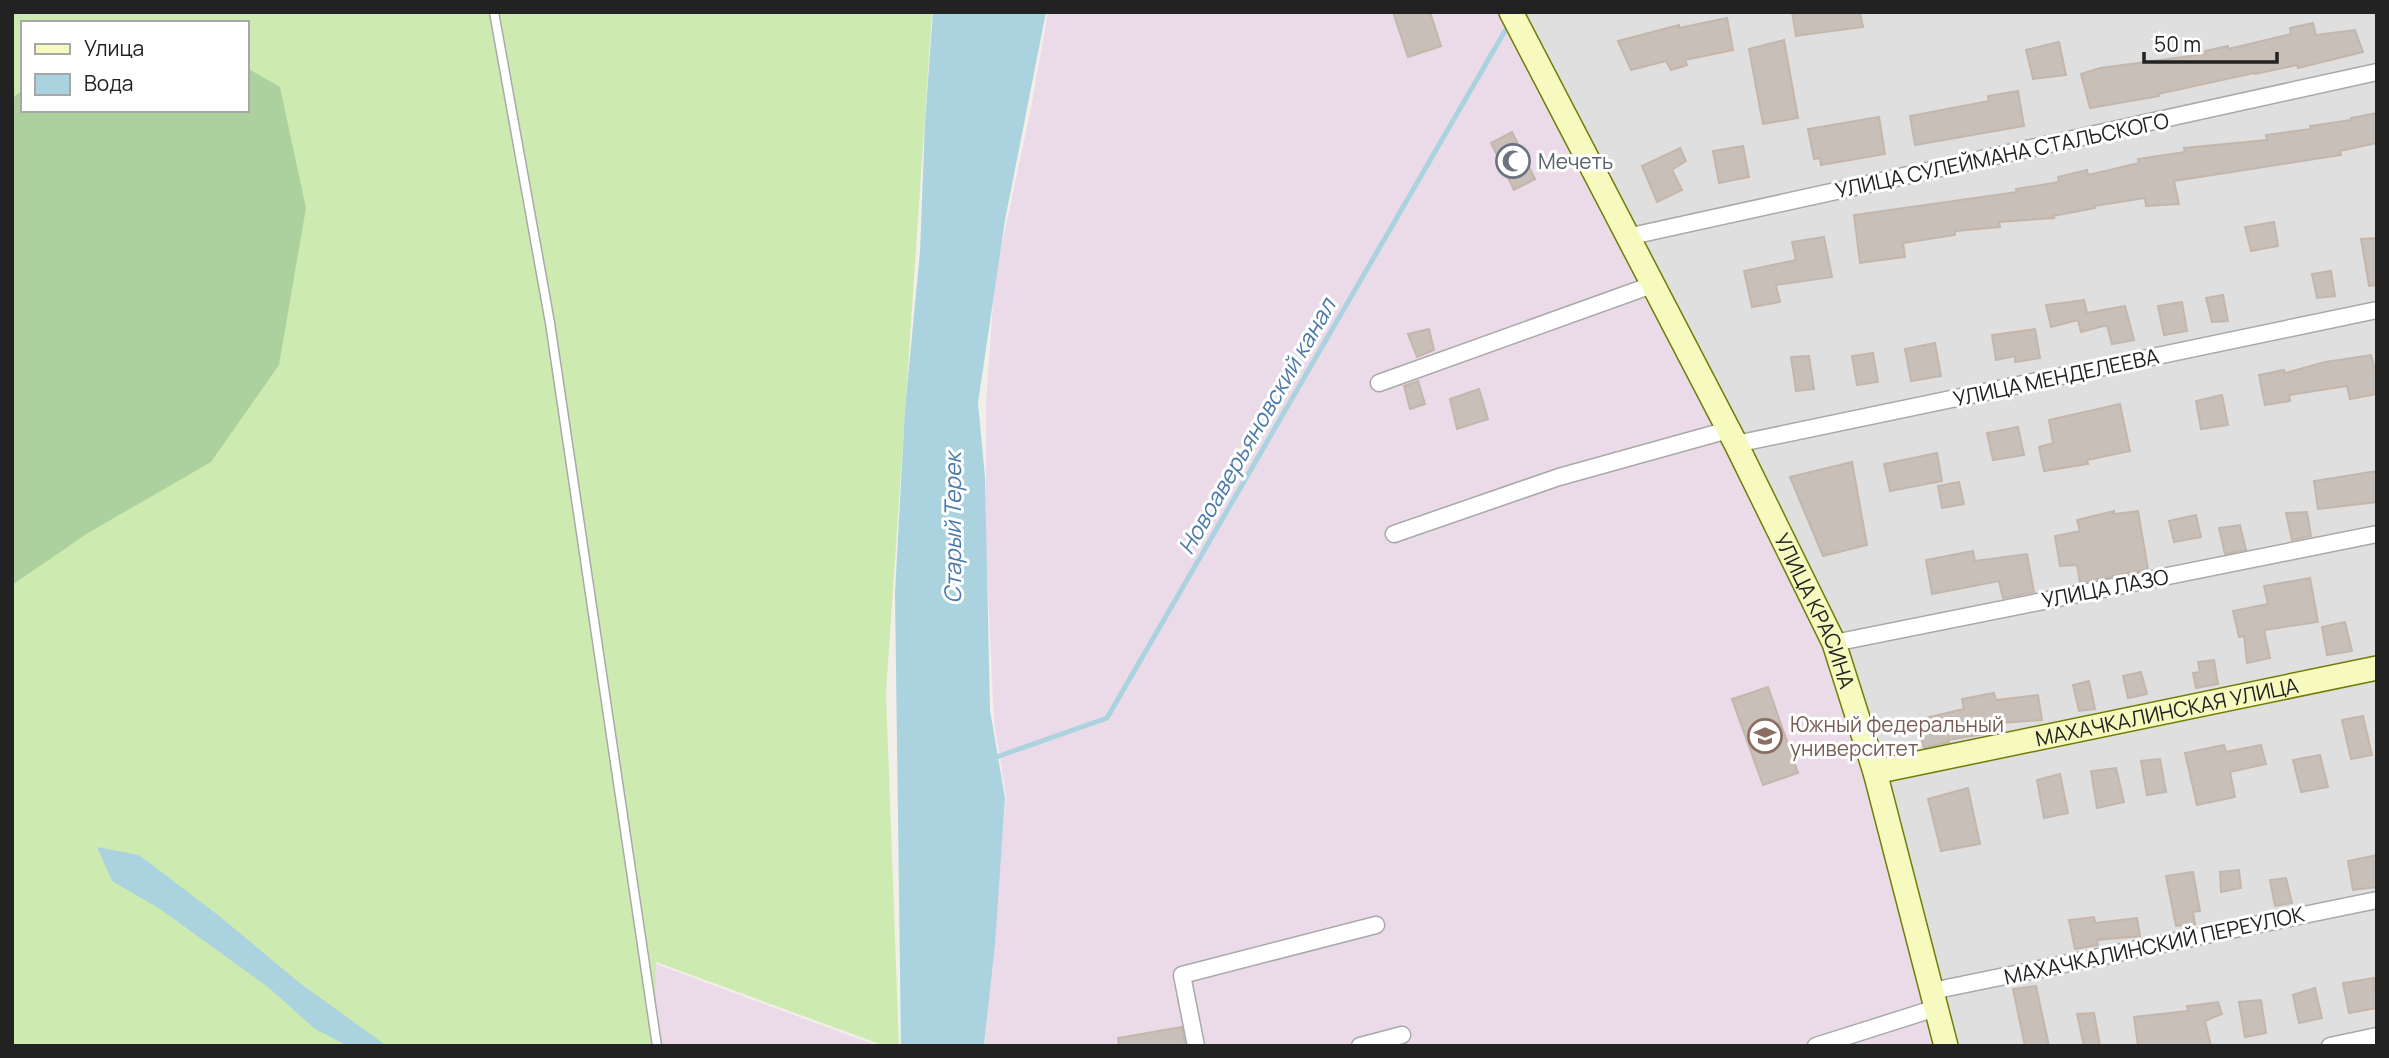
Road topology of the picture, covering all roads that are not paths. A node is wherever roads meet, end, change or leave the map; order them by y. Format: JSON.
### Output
{"nodes":[{"id":1,"x":494,"y":12,"type":"edge"},
{"id":2,"x":1511,"y":12,"type":"edge"},
{"id":3,"x":2377,"y":72,"type":"edge"},
{"id":4,"x":1627,"y":237,"type":"junction"},
{"id":5,"x":1652,"y":285,"type":"junction"},
{"id":6,"x":2377,"y":310,"type":"edge"},
{"id":7,"x":1379,"y":383,"type":"dead end"},
{"id":8,"x":1732,"y":437,"type":"junction"},
{"id":9,"x":1394,"y":534,"type":"dead end"},
{"id":10,"x":2377,"y":534,"type":"edge"},
{"id":11,"x":1834,"y":643,"type":"junction"},
{"id":12,"x":2377,"y":668,"type":"edge"},
{"id":13,"x":1875,"y":772,"type":"junction"},
{"id":14,"x":2377,"y":900,"type":"edge"},
{"id":15,"x":1376,"y":925,"type":"dead end"},
{"id":16,"x":1934,"y":999,"type":"junction"},
{"id":17,"x":1402,"y":1035,"type":"dead end"},
{"id":18,"x":2377,"y":1036,"type":"edge"},
{"id":19,"x":657,"y":1046,"type":"edge"},
{"id":20,"x":1196,"y":1046,"type":"edge"},
{"id":21,"x":1360,"y":1046,"type":"edge"},
{"id":22,"x":1816,"y":1046,"type":"edge"},
{"id":23,"x":1946,"y":1046,"type":"edge"},
{"id":24,"x":2330,"y":1046,"type":"edge"}],
"edges":[{"from":1,"to":19,"type":"lane"},
{"from":2,"to":4,"type":"street","name":"УЛИЦА КРАСИНА"},
{"from":3,"to":4,"type":"street","name":"УЛИЦА СУЛЕЙМАНА СТАЛЬСКОГО"},
{"from":4,"to":5,"type":"street","name":"УЛИЦА КРАСИНА"},
{"from":5,"to":7,"type":"street"},
{"from":5,"to":8,"type":"street","name":"УЛИЦА КРАСИНА"},
{"from":6,"to":8,"type":"street","name":"УЛИЦА МЕНДЕЛЕЕВА"},
{"from":8,"to":9,"type":"street"},
{"from":8,"to":11,"type":"street","name":"УЛИЦА КРАСИНА"},
{"from":10,"to":11,"type":"street","name":"УЛИЦА ЛАЗО"},
{"from":11,"to":13,"type":"street","name":"УЛИЦА КРАСИНА"},
{"from":12,"to":13,"type":"street","name":"МАХАЧКАЛИНСКАЯ УЛИЦА"},
{"from":13,"to":16,"type":"street","name":"УЛИЦА КРАСИНА"},
{"from":14,"to":16,"type":"street","name":"МАХАЧКАЛИНСКИЙ ПЕРЕУЛОК"},
{"from":15,"to":20,"type":"street"},
{"from":16,"to":22,"type":"street","name":"МАХАЧКАЛИНСКИЙ ПЕРЕУЛОК"},
{"from":16,"to":23,"type":"street","name":"УЛИЦА КРАСИНА"},
{"from":17,"to":21,"type":"street"},
{"from":18,"to":24,"type":"street"}]}
